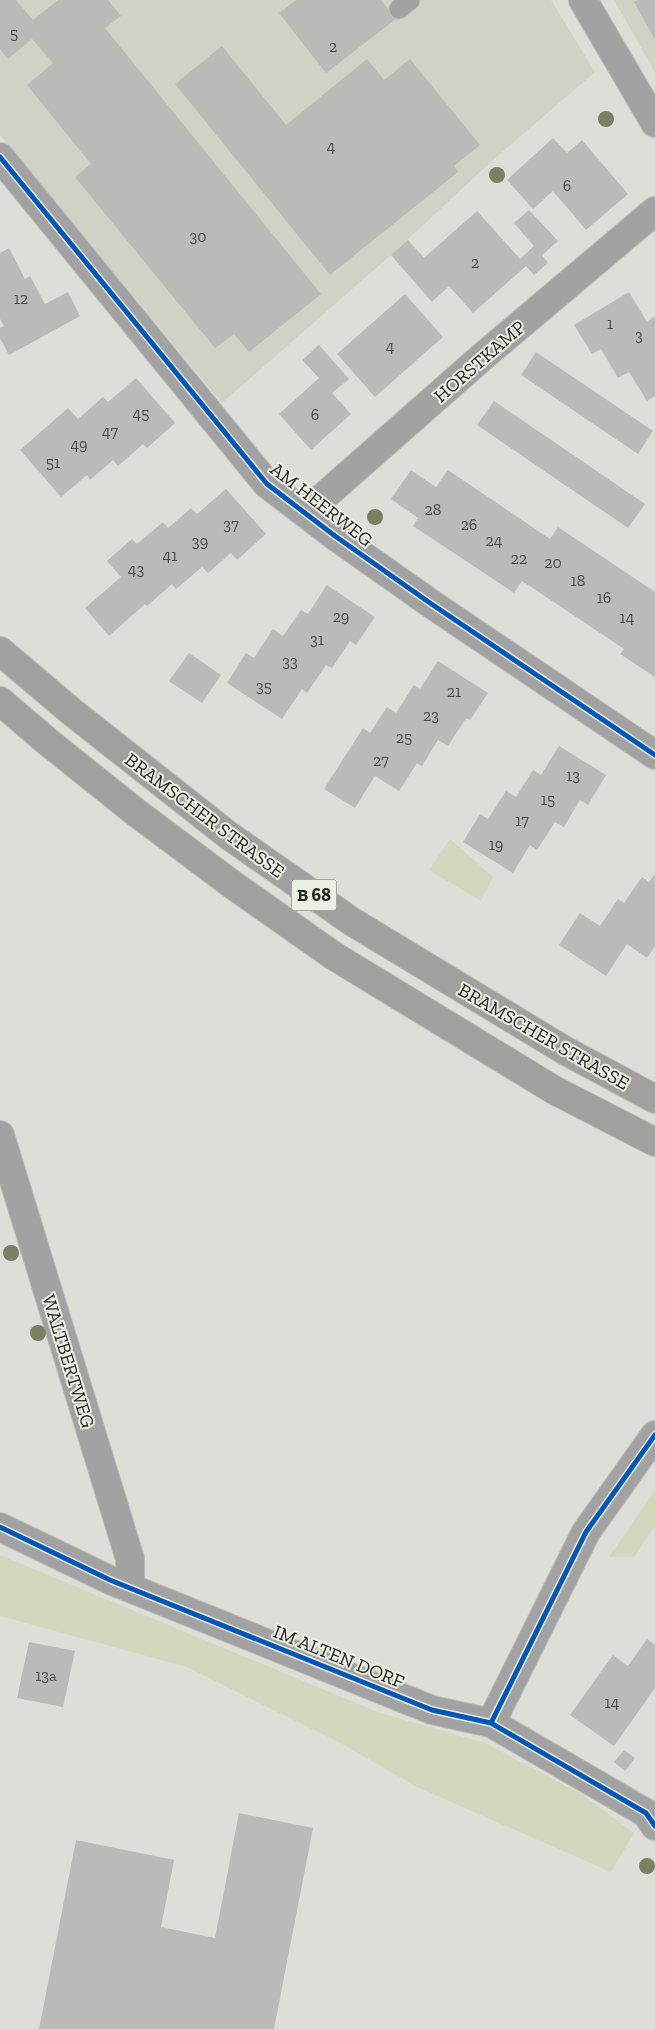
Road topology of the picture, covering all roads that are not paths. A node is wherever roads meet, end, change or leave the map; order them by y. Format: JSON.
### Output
{"nodes":[{"id":1,"x":583,"y":0,"type":"edge"},
{"id":2,"x":655,"y":123,"type":"edge"},
{"id":3,"x":0,"y":157,"type":"edge"},
{"id":4,"x":655,"y":211,"type":"edge"},
{"id":5,"x":305,"y":513,"type":"junction"},
{"id":6,"x":0,"y":651,"type":"edge"},
{"id":7,"x":0,"y":701,"type":"edge"},
{"id":8,"x":655,"y":755,"type":"edge"},
{"id":9,"x":655,"y":1099,"type":"edge"},
{"id":10,"x":0,"y":1135,"type":"edge"},
{"id":11,"x":655,"y":1142,"type":"edge"},
{"id":12,"x":655,"y":1435,"type":"edge"},
{"id":13,"x":0,"y":1527,"type":"edge"},
{"id":14,"x":130,"y":1588,"type":"junction"},
{"id":15,"x":491,"y":1723,"type":"junction"},
{"id":16,"x":652,"y":1813,"type":"edge"}],
"edges":[{"from":1,"to":2,"type":"street"},
{"from":3,"to":5,"type":"street","name":"AM HEERWEG"},
{"from":4,"to":5,"type":"street","name":"HORSTKAMP"},
{"from":5,"to":8,"type":"street","name":"AM HEERWEG"},
{"from":6,"to":9,"type":"highway","name":"BRAMSCHER STRASSE","number":"B 68"},
{"from":7,"to":11,"type":"highway","name":"BRAMSCHER STRASSE","number":"B 68"},
{"from":10,"to":14,"type":"street","name":"WALTBERTWEG"},
{"from":12,"to":15,"type":"street"},
{"from":13,"to":14,"type":"street","name":"IM ALTEN DORF"},
{"from":14,"to":15,"type":"street","name":"IM ALTEN DORF"},
{"from":15,"to":16,"type":"street","name":"IM ALTEN DORF"}]}
